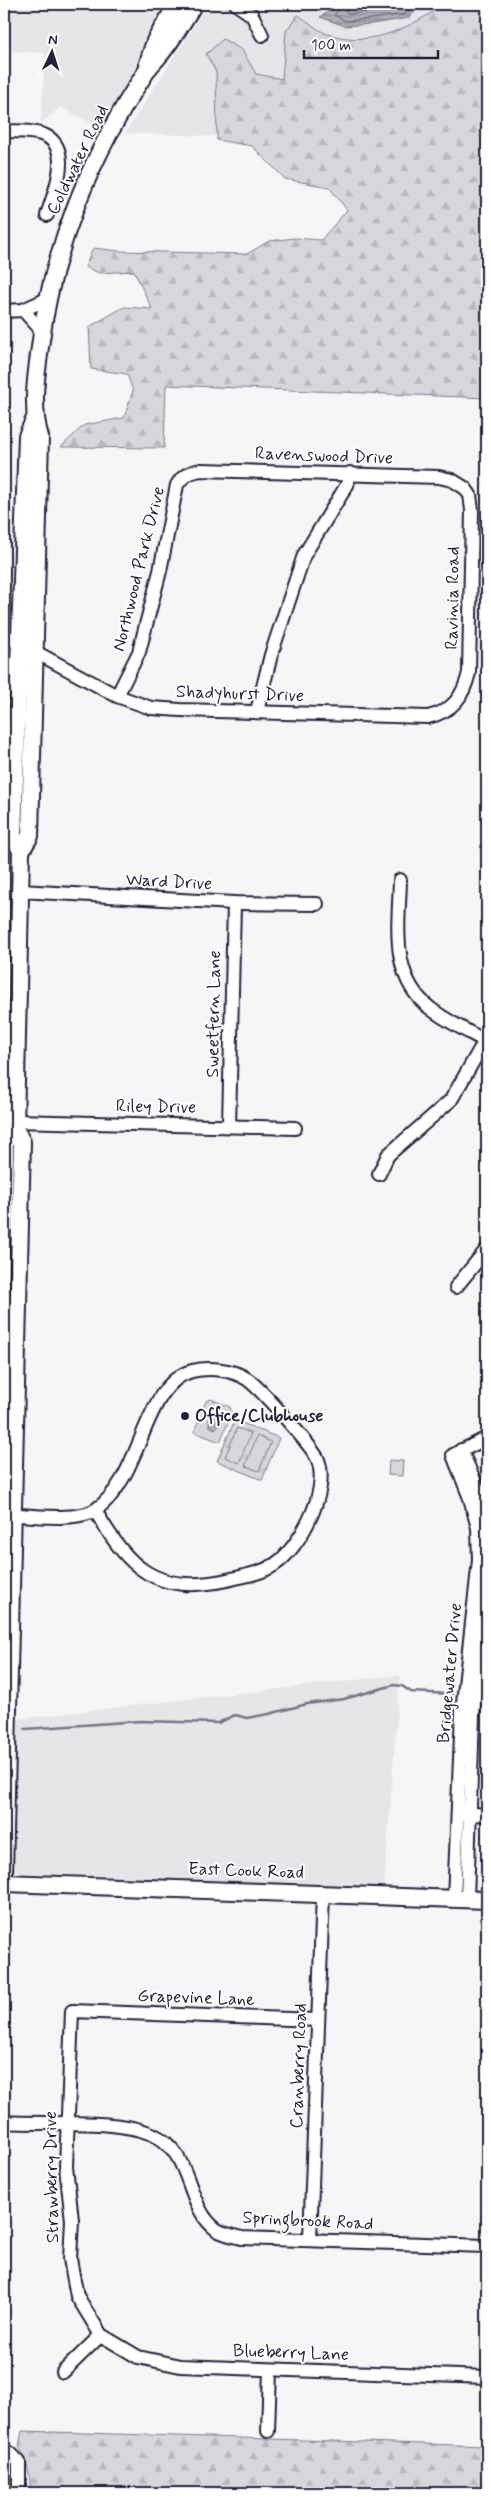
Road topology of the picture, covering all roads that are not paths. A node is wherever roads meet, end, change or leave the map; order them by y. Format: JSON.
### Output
{"nodes":[{"id":1,"x":176,"y":4,"type":"edge"},
{"id":2,"x":194,"y":4,"type":"edge"},
{"id":3,"x":236,"y":4,"type":"edge"},
{"id":4,"x":262,"y":35,"type":"dead end"},
{"id":5,"x":146,"y":70,"type":"junction"},
{"id":6,"x":4,"y":131,"type":"edge"},
{"id":7,"x":47,"y":215,"type":"dead end"},
{"id":8,"x":47,"y":299,"type":"junction"},
{"id":9,"x":23,"y":310,"type":"junction"},
{"id":10,"x":4,"y":311,"type":"edge"},
{"id":11,"x":42,"y":331,"type":"junction"},
{"id":12,"x":350,"y":473,"type":"junction"},
{"id":13,"x":182,"y":478,"type":"joint"},
{"id":14,"x":466,"y":488,"type":"joint"},
{"id":15,"x":4,"y":635,"type":"edge"},
{"id":16,"x":27,"y":648,"type":"junction"},
{"id":17,"x":116,"y":696,"type":"junction"},
{"id":18,"x":454,"y":704,"type":"joint"},
{"id":19,"x":257,"y":711,"type":"junction"},
{"id":20,"x":400,"y":880,"type":"dead end"},
{"id":21,"x":20,"y":891,"type":"junction"},
{"id":22,"x":234,"y":903,"type":"junction"},
{"id":23,"x":317,"y":904,"type":"dead end"},
{"id":24,"x":486,"y":1040,"type":"edge"},
{"id":25,"x":9,"y":1123,"type":"edge"},
{"id":26,"x":229,"y":1126,"type":"junction"},
{"id":27,"x":296,"y":1128,"type":"dead end"},
{"id":28,"x":378,"y":1174,"type":"dead end"},
{"id":29,"x":4,"y":1215,"type":"edge"},
{"id":30,"x":487,"y":1249,"type":"edge"},
{"id":31,"x":456,"y":1287,"type":"dead end"},
{"id":32,"x":487,"y":1438,"type":"edge"},
{"id":33,"x":457,"y":1453,"type":"junction"},
{"id":34,"x":94,"y":1510,"type":"junction"},
{"id":35,"x":9,"y":1514,"type":"edge"},
{"id":36,"x":487,"y":1517,"type":"edge"},
{"id":37,"x":487,"y":1586,"type":"edge"},
{"id":38,"x":463,"y":1814,"type":"junction"},
{"id":39,"x":487,"y":1815,"type":"edge"},
{"id":40,"x":4,"y":1872,"type":"edge"},
{"id":41,"x":4,"y":1882,"type":"edge"},
{"id":42,"x":323,"y":1894,"type":"junction"},
{"id":43,"x":460,"y":1900,"type":"junction"},
{"id":44,"x":487,"y":1900,"type":"edge"},
{"id":45,"x":72,"y":2011,"type":"joint"},
{"id":46,"x":318,"y":2020,"type":"junction"},
{"id":47,"x":4,"y":2122,"type":"edge"},
{"id":48,"x":68,"y":2124,"type":"junction"},
{"id":49,"x":310,"y":2239,"type":"junction"},
{"id":50,"x":487,"y":2246,"type":"edge"},
{"id":51,"x":101,"y":2335,"type":"junction"},
{"id":52,"x":270,"y":2370,"type":"junction"},
{"id":53,"x":63,"y":2372,"type":"dead end"},
{"id":54,"x":487,"y":2377,"type":"edge"},
{"id":55,"x":268,"y":2431,"type":"dead end"},
{"id":56,"x":4,"y":2451,"type":"edge"},
{"id":57,"x":19,"y":2493,"type":"edge"}],
"edges":[{"from":1,"to":5,"type":"main road","name":"Coldwater Road"},
{"from":2,"to":5,"type":"main road","name":"Coldwater Road"},
{"from":3,"to":4,"type":"street"},
{"from":5,"to":8,"type":"main road","name":"Coldwater Road"},
{"from":6,"to":7,"type":"street"},
{"from":8,"to":9,"type":"street"},
{"from":8,"to":11,"type":"main road","name":"Coldwater Road"},
{"from":9,"to":10,"type":"street"},
{"from":9,"to":11,"type":"street"},
{"from":11,"to":16,"type":"main road","name":"Coldwater Road"},
{"from":12,"to":13,"type":"street","name":"Ravenswood Drive"},
{"from":12,"to":14,"type":"street","name":"Ravenswood Drive"},
{"from":12,"to":19,"type":"street"},
{"from":13,"to":17,"type":"street","name":"Northwood Park Drive"},
{"from":14,"to":18,"type":"street","name":"Ravinia Road"},
{"from":15,"to":16,"type":"street","name":"Shadyhurst Drive"},
{"from":16,"to":17,"type":"street","name":"Shadyhurst Drive"},
{"from":16,"to":21,"type":"main road","name":"Coldwater Road"},
{"from":17,"to":19,"type":"street","name":"Shadyhurst Drive"},
{"from":18,"to":19,"type":"street","name":"Shadyhurst Drive"},
{"from":20,"to":24,"type":"street"},
{"from":21,"to":22,"type":"street","name":"Ward Drive"},
{"from":21,"to":25,"type":"main road","name":"Coldwater Road"},
{"from":22,"to":23,"type":"street","name":"Ward Drive"},
{"from":22,"to":26,"type":"street","name":"Sweetfern Lane"},
{"from":24,"to":28,"type":"street"},
{"from":25,"to":26,"type":"street","name":"Riley Drive"},
{"from":25,"to":29,"type":"main road","name":"Coldwater Road"},
{"from":25,"to":35,"type":"main road","name":"Coldwater Road"},
{"from":26,"to":27,"type":"street","name":"Riley Drive"},
{"from":30,"to":31,"type":"street"},
{"from":32,"to":33,"type":"street"},
{"from":33,"to":36,"type":"street"},
{"from":33,"to":38,"type":"street","name":"Bridgewater Drive"},
{"from":34,"to":34,"type":"street"},
{"from":34,"to":35,"type":"street"},
{"from":35,"to":40,"type":"main road","name":"Coldwater Road"},
{"from":37,"to":38,"type":"street","name":"Bridgewater Drive"},
{"from":38,"to":39,"type":"street"},
{"from":38,"to":43,"type":"street","name":"Bridgewater Drive"},
{"from":41,"to":42,"type":"main road","name":"East Cook Road"},
{"from":42,"to":43,"type":"main road","name":"East Cook Road"},
{"from":42,"to":46,"type":"street","name":"Cranberry Road"},
{"from":43,"to":44,"type":"main road","name":"East Cook Road"},
{"from":45,"to":46,"type":"street","name":"Grapevine Lane"},
{"from":45,"to":48,"type":"street","name":"Strawberry Drive"},
{"from":46,"to":49,"type":"street","name":"Cranberry Road"},
{"from":47,"to":48,"type":"street","name":"Springbrook Road"},
{"from":48,"to":49,"type":"street","name":"Springbrook Road"},
{"from":48,"to":51,"type":"street","name":"Strawberry Drive"},
{"from":49,"to":50,"type":"street","name":"Springbrook Road"},
{"from":51,"to":52,"type":"street","name":"Blueberry Lane"},
{"from":51,"to":53,"type":"street"},
{"from":52,"to":54,"type":"street","name":"Blueberry Lane"},
{"from":52,"to":55,"type":"street"},
{"from":56,"to":57,"type":"street"}]}
